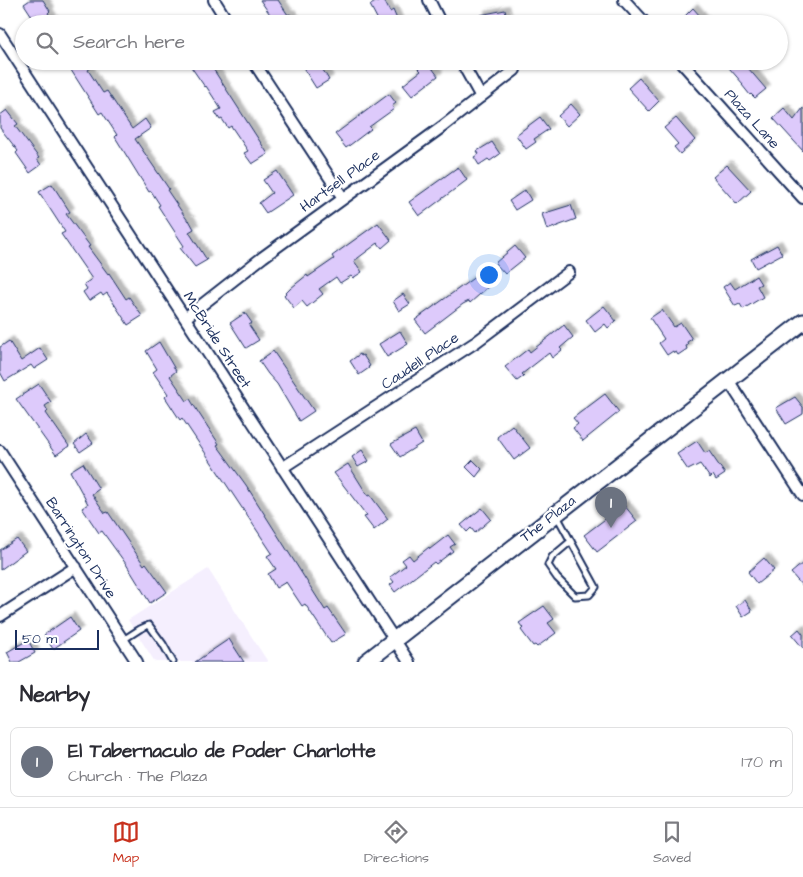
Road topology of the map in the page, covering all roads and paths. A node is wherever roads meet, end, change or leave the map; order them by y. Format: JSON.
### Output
{"nodes":[{"id":1,"x":214,"y":0,"type":"edge"},
{"id":2,"x":429,"y":0,"type":"edge"},
{"id":3,"x":624,"y":0,"type":"edge"},
{"id":4,"x":223,"y":15,"type":"edge"},
{"id":5,"x":436,"y":15,"type":"edge"},
{"id":6,"x":638,"y":15,"type":"edge"},
{"id":7,"x":0,"y":34,"type":"edge"},
{"id":8,"x":15,"y":57,"type":"edge"},
{"id":9,"x":23,"y":70,"type":"edge"},
{"id":10,"x":259,"y":70,"type":"edge"},
{"id":11,"x":466,"y":70,"type":"edge"},
{"id":12,"x":515,"y":70,"type":"dead end"},
{"id":13,"x":688,"y":70,"type":"edge"},
{"id":14,"x":481,"y":96,"type":"junction"},
{"id":15,"x":343,"y":198,"type":"junction"},
{"id":16,"x":803,"y":198,"type":"edge"},
{"id":17,"x":569,"y":272,"type":"dead end"},
{"id":18,"x":185,"y":318,"type":"junction"},
{"id":19,"x":803,"y":322,"type":"edge"},
{"id":20,"x":728,"y":380,"type":"junction"},
{"id":21,"x":0,"y":451,"type":"edge"},
{"id":22,"x":282,"y":468,"type":"junction"},
{"id":23,"x":803,"y":495,"type":"edge"},
{"id":24,"x":556,"y":513,"type":"junction"},
{"id":25,"x":571,"y":541,"type":"junction"},
{"id":26,"x":76,"y":567,"type":"junction"},
{"id":27,"x":0,"y":616,"type":"edge"},
{"id":28,"x":123,"y":640,"type":"junction"},
{"id":29,"x":395,"y":640,"type":"junction"},
{"id":30,"x":137,"y":662,"type":"edge"},
{"id":31,"x":174,"y":662,"type":"edge"},
{"id":32,"x":366,"y":662,"type":"edge"},
{"id":33,"x":409,"y":662,"type":"edge"}],
"edges":[{"from":1,"to":4,"type":"street"},
{"from":2,"to":5,"type":"street"},
{"from":3,"to":6,"type":"street"},
{"from":7,"to":8,"type":"street","name":"McBride Street"},
{"from":9,"to":18,"type":"street","name":"McBride Street"},
{"from":10,"to":15,"type":"street"},
{"from":11,"to":14,"type":"street"},
{"from":12,"to":14,"type":"street","name":"Hartsell Place"},
{"from":13,"to":16,"type":"street","name":"Plaza Lane"},
{"from":14,"to":15,"type":"street","name":"Hartsell Place"},
{"from":15,"to":18,"type":"street","name":"Hartsell Place"},
{"from":17,"to":22,"type":"street","name":"Caudell Place"},
{"from":18,"to":22,"type":"street","name":"McBride Street"},
{"from":19,"to":20,"type":"main road","name":"The Plaza"},
{"from":20,"to":23,"type":"street"},
{"from":20,"to":24,"type":"main road","name":"The Plaza"},
{"from":21,"to":26,"type":"street","name":"Barrington Drive"},
{"from":22,"to":29,"type":"street","name":"McBride Street"},
{"from":24,"to":25,"type":"lane"},
{"from":24,"to":29,"type":"main road","name":"The Plaza"},
{"from":25,"to":25,"type":"lane"},
{"from":26,"to":27,"type":"street"},
{"from":26,"to":28,"type":"street","name":"Barrington Drive"},
{"from":28,"to":30,"type":"street","name":"Barrington Drive"},
{"from":28,"to":31,"type":"lane"},
{"from":29,"to":32,"type":"main road","name":"The Plaza"},
{"from":29,"to":33,"type":"street","name":"McBride Street"}]}
